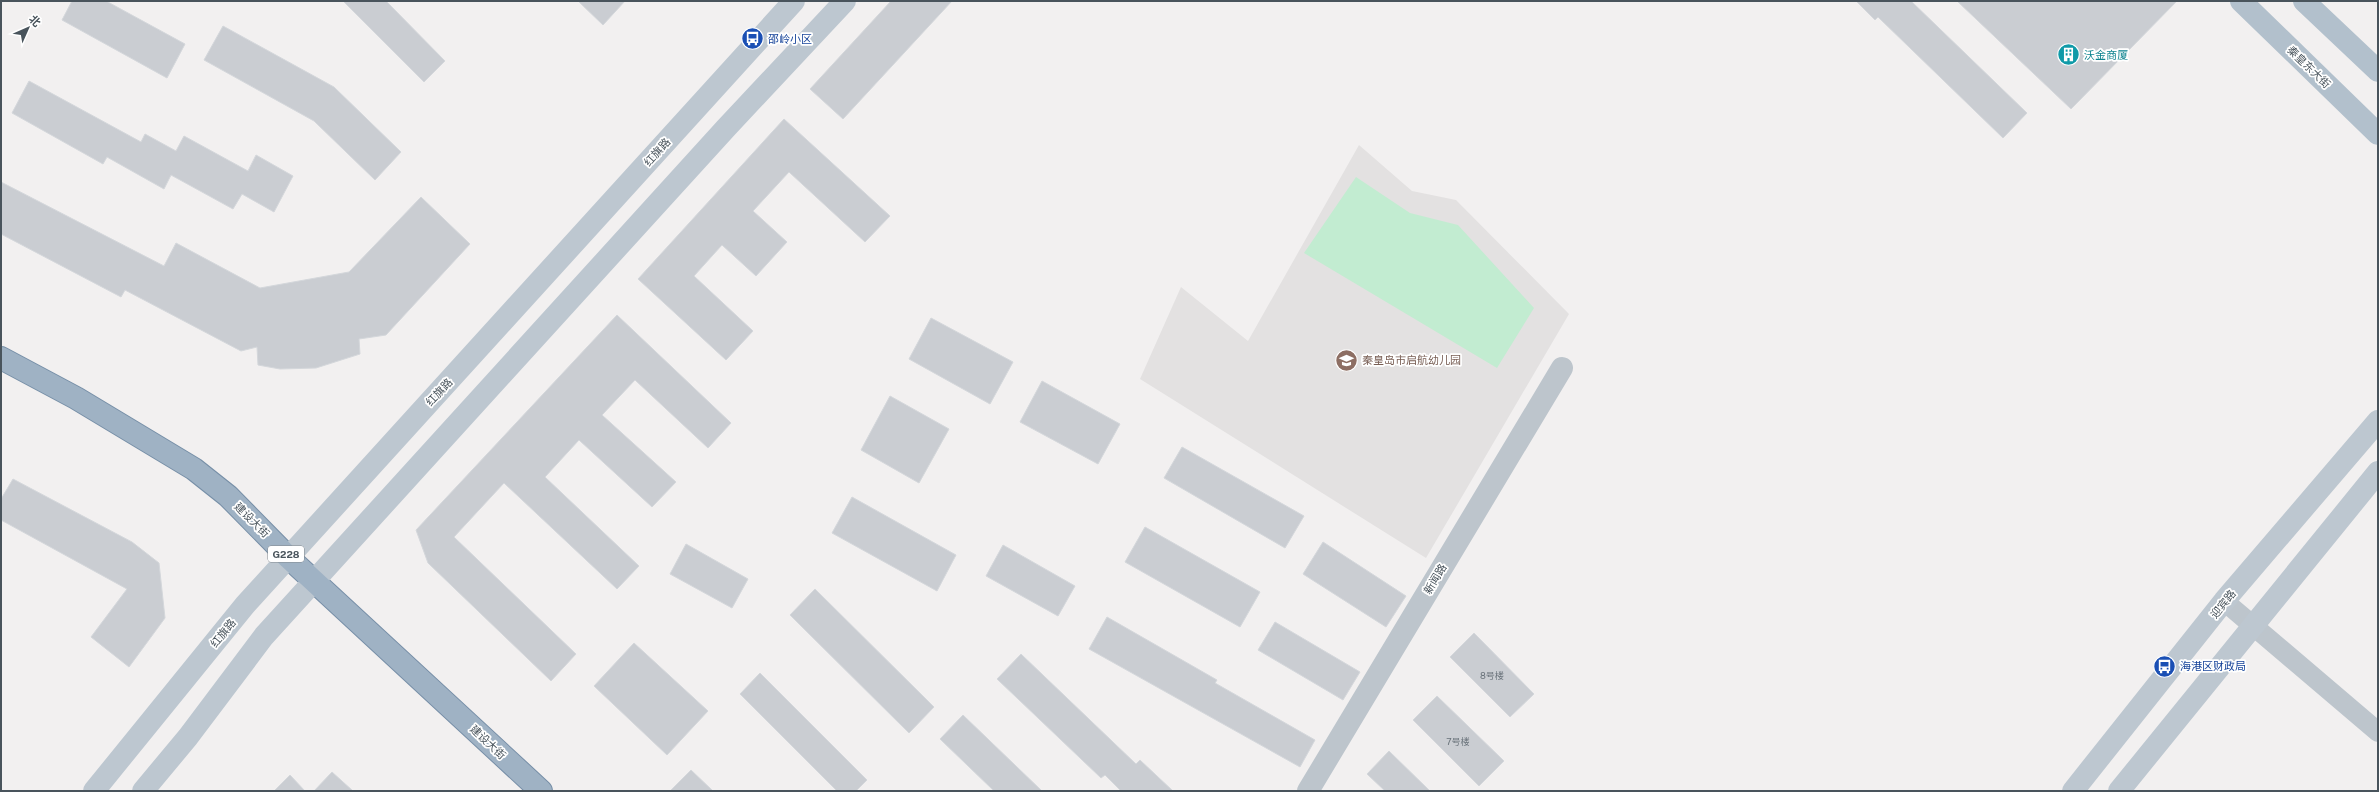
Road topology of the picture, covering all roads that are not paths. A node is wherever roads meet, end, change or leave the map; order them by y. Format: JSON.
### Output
{"nodes":[{"id":1,"x":794,"y":1,"type":"edge"},
{"id":2,"x":845,"y":1,"type":"edge"},
{"id":3,"x":2241,"y":1,"type":"edge"},
{"id":4,"x":2304,"y":1,"type":"edge"},
{"id":5,"x":2378,"y":71,"type":"edge"},
{"id":6,"x":2377,"y":134,"type":"edge"},
{"id":7,"x":1,"y":358,"type":"edge"},
{"id":8,"x":1562,"y":368,"type":"dead end"},
{"id":9,"x":2378,"y":421,"type":"edge"},
{"id":10,"x":2378,"y":472,"type":"edge"},
{"id":11,"x":290,"y":558,"type":"junction"},
{"id":12,"x":316,"y":582,"type":"junction"},
{"id":13,"x":2224,"y":602,"type":"junction"},
{"id":14,"x":2254,"y":625,"type":"junction"},
{"id":15,"x":2378,"y":732,"type":"edge"},
{"id":16,"x":94,"y":791,"type":"edge"},
{"id":17,"x":144,"y":791,"type":"edge"},
{"id":18,"x":541,"y":791,"type":"edge"},
{"id":19,"x":1308,"y":791,"type":"edge"},
{"id":20,"x":2073,"y":791,"type":"edge"},
{"id":21,"x":2119,"y":791,"type":"edge"}],
"edges":[{"from":1,"to":11,"type":"main road","name":"红旗路"},
{"from":2,"to":12,"type":"main road"},
{"from":3,"to":6,"type":"main road","name":"秦皇东大街"},
{"from":4,"to":5,"type":"main road"},
{"from":7,"to":11,"type":"highway","name":"建设大街","number":"G228"},
{"from":8,"to":19,"type":"street","name":"新闻路"},
{"from":9,"to":13,"type":"main road","name":"迎宾路"},
{"from":10,"to":14,"type":"main road"},
{"from":11,"to":12,"type":"highway","name":"建设大街","number":"G228"},
{"from":11,"to":16,"type":"main road","name":"红旗路"},
{"from":12,"to":17,"type":"main road"},
{"from":12,"to":18,"type":"highway","name":"建设大街","number":"G228"},
{"from":13,"to":14,"type":"street"},
{"from":13,"to":20,"type":"main road","name":"迎宾路"},
{"from":14,"to":15,"type":"street"},
{"from":14,"to":21,"type":"main road"}]}
